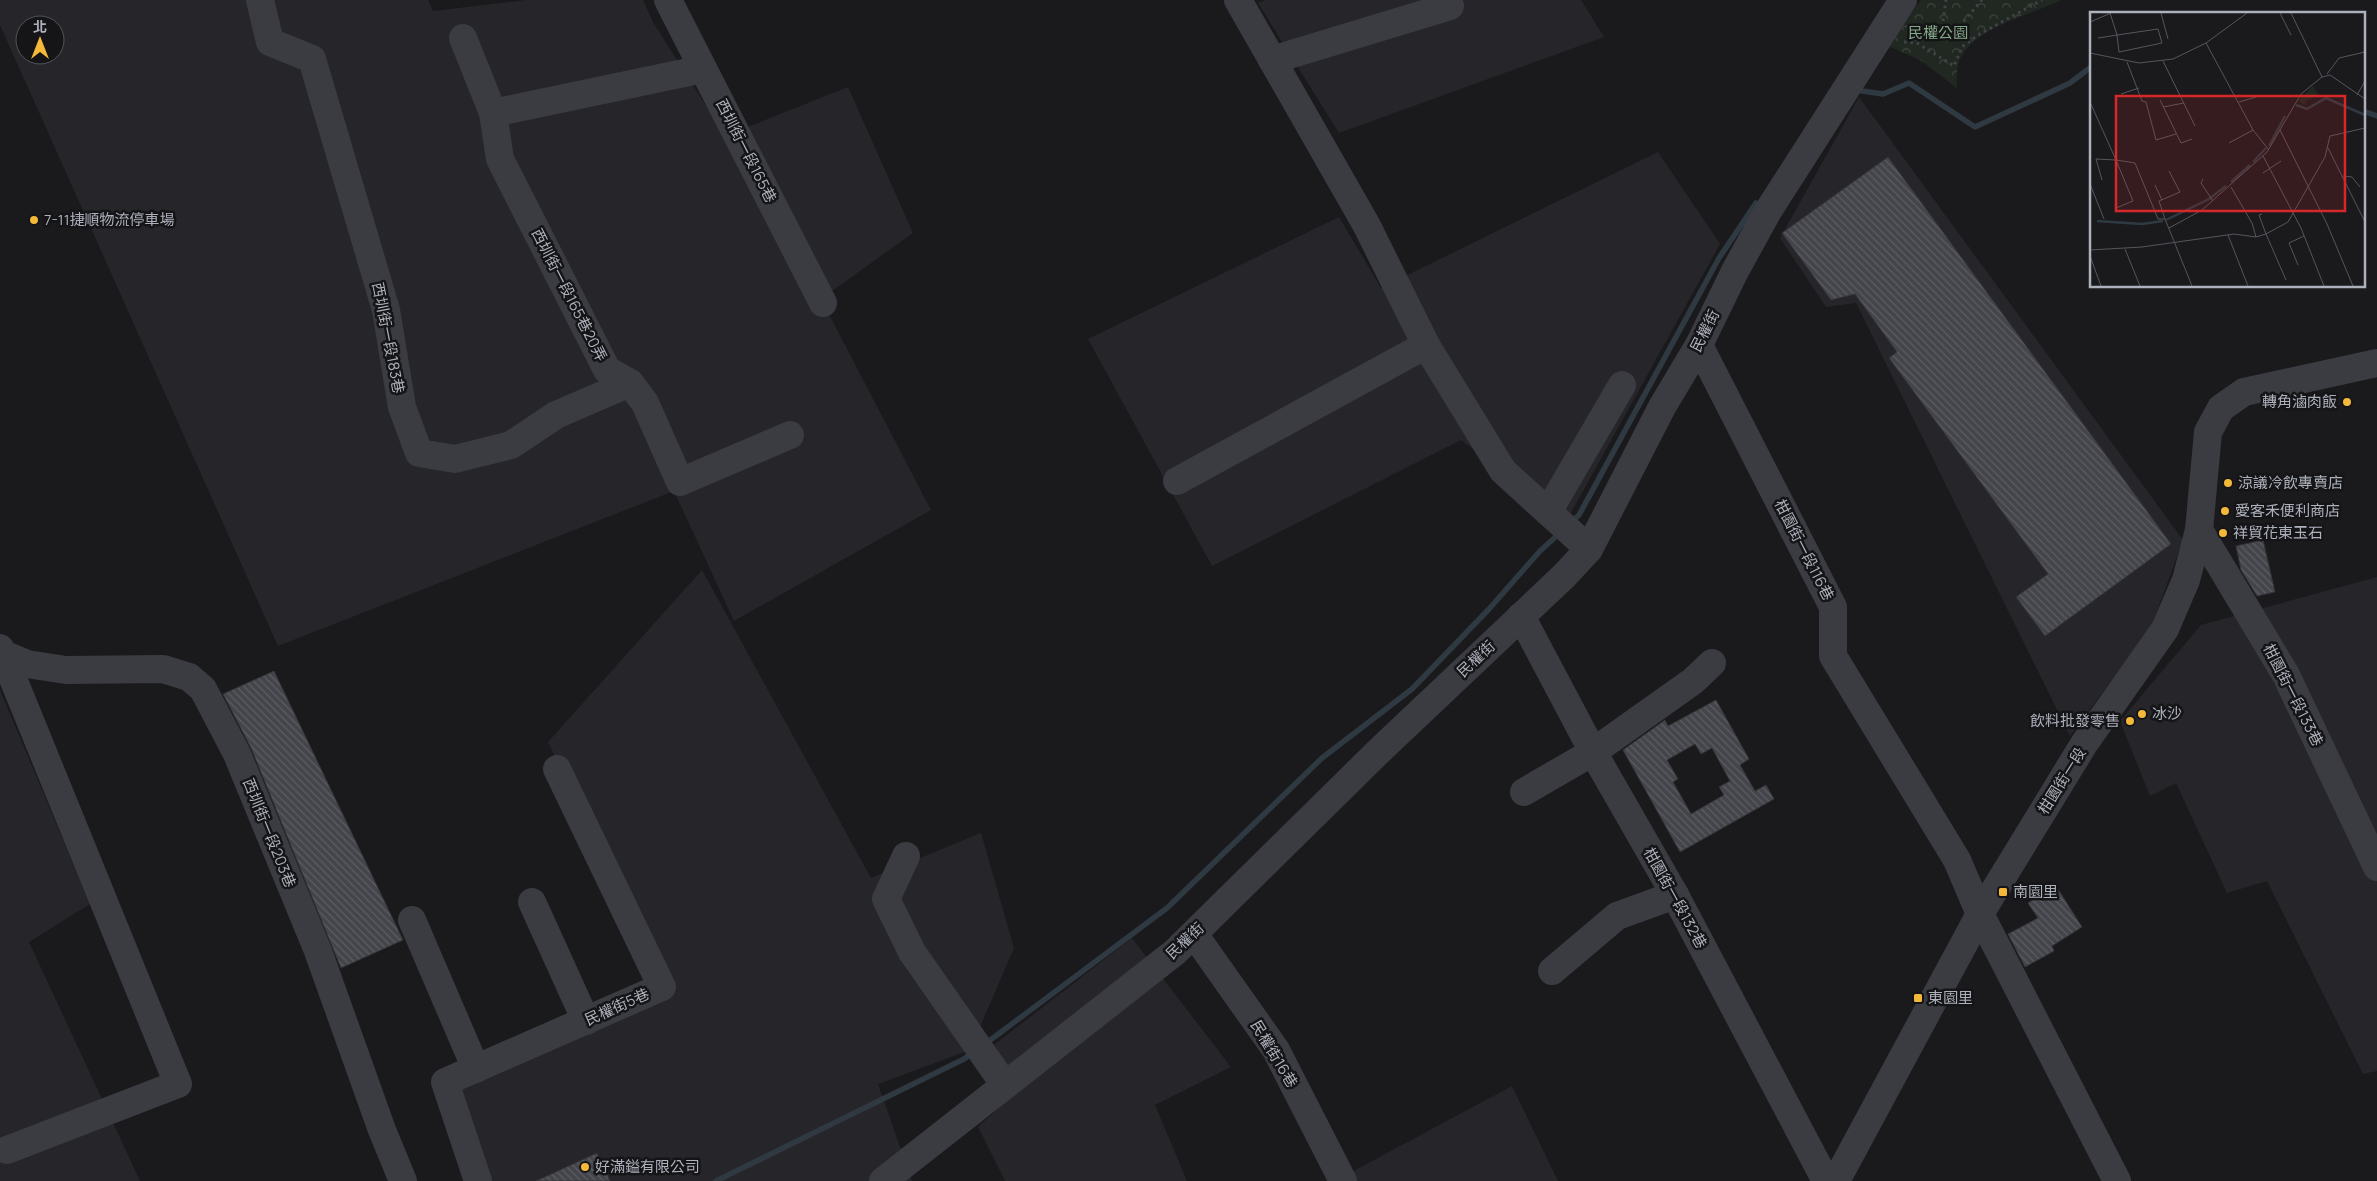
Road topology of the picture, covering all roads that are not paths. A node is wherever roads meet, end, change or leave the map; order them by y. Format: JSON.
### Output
{"nodes":[{"id":1,"x":260,"y":0,"type":"edge"},
{"id":2,"x":668,"y":0,"type":"edge"},
{"id":3,"x":1238,"y":0,"type":"edge"},
{"id":4,"x":1903,"y":0,"type":"edge"},
{"id":5,"x":1450,"y":6,"type":"dead end"},
{"id":6,"x":463,"y":38,"type":"dead end"},
{"id":7,"x":1272,"y":60,"type":"junction"},
{"id":8,"x":703,"y":69,"type":"junction"},
{"id":9,"x":493,"y":112,"type":"junction"},
{"id":10,"x":824,"y":303,"type":"dead end"},
{"id":11,"x":1426,"y":345,"type":"junction"},
{"id":12,"x":1699,"y":345,"type":"junction"},
{"id":13,"x":2377,"y":364,"type":"edge"},
{"id":14,"x":630,"y":383,"type":"junction"},
{"id":15,"x":1622,"y":385,"type":"dead end"},
{"id":16,"x":790,"y":435,"type":"dead end"},
{"id":17,"x":1177,"y":481,"type":"dead end"},
{"id":18,"x":1548,"y":512,"type":"junction"},
{"id":19,"x":2198,"y":530,"type":"junction"},
{"id":20,"x":1589,"y":549,"type":"junction"},
{"id":21,"x":1521,"y":616,"type":"junction"},
{"id":22,"x":1,"y":652,"type":"edge"},
{"id":23,"x":1712,"y":663,"type":"dead end"},
{"id":24,"x":1594,"y":752,"type":"junction"},
{"id":25,"x":557,"y":769,"type":"dead end"},
{"id":26,"x":1524,"y":792,"type":"dead end"},
{"id":27,"x":2366,"y":818,"type":"edge"},
{"id":28,"x":906,"y":856,"type":"dead end"},
{"id":29,"x":2377,"y":867,"type":"edge"},
{"id":30,"x":1675,"y":895,"type":"junction"},
{"id":31,"x":532,"y":902,"type":"dead end"},
{"id":32,"x":1980,"y":914,"type":"junction"},
{"id":33,"x":412,"y":920,"type":"dead end"},
{"id":34,"x":1194,"y":934,"type":"junction"},
{"id":35,"x":1552,"y":971,"type":"dead end"},
{"id":36,"x":586,"y":1020,"type":"junction"},
{"id":37,"x":476,"y":1069,"type":"junction"},
{"id":38,"x":1004,"y":1084,"type":"junction"},
{"id":39,"x":7,"y":1150,"type":"dead end"},
{"id":40,"x":403,"y":1181,"type":"edge"},
{"id":41,"x":478,"y":1181,"type":"edge"},
{"id":42,"x":883,"y":1181,"type":"edge"},
{"id":43,"x":1343,"y":1181,"type":"edge"},
{"id":44,"x":1826,"y":1181,"type":"edge"},
{"id":45,"x":1836,"y":1181,"type":"edge"},
{"id":46,"x":2117,"y":1181,"type":"edge"}],
"edges":[{"from":1,"to":14,"type":"street","name":"西圳街一段183巷"},
{"from":2,"to":8,"type":"street","name":"西圳街一段165巷"},
{"from":3,"to":7,"type":"street"},
{"from":4,"to":12,"type":"street","name":"民權街"},
{"from":5,"to":7,"type":"street"},
{"from":6,"to":9,"type":"street","name":"西圳街一段165巷20弄"},
{"from":7,"to":11,"type":"street"},
{"from":8,"to":9,"type":"street"},
{"from":8,"to":10,"type":"street","name":"西圳街一段165巷"},
{"from":9,"to":14,"type":"street","name":"西圳街一段165巷20弄"},
{"from":11,"to":17,"type":"street"},
{"from":11,"to":18,"type":"street"},
{"from":12,"to":20,"type":"street","name":"民權街"},
{"from":12,"to":32,"type":"street","name":"柑園街一段116巷"},
{"from":13,"to":19,"type":"street","name":"柑園街一段"},
{"from":14,"to":16,"type":"street","name":"西圳街一段165巷20弄"},
{"from":15,"to":18,"type":"street"},
{"from":18,"to":20,"type":"street"},
{"from":19,"to":27,"type":"street","name":"柑園街一段133巷"},
{"from":19,"to":32,"type":"street","name":"柑園街一段"},
{"from":20,"to":21,"type":"street","name":"民權街"},
{"from":21,"to":24,"type":"street","name":"柑園街一段132巷"},
{"from":21,"to":34,"type":"street","name":"民權街"},
{"from":22,"to":39,"type":"street"},
{"from":22,"to":40,"type":"street","name":"西圳街一段203巷"},
{"from":23,"to":24,"type":"street"},
{"from":24,"to":26,"type":"street"},
{"from":24,"to":30,"type":"street","name":"柑園街一段132巷"},
{"from":25,"to":36,"type":"street","name":"民權街5巷"},
{"from":27,"to":29,"type":"street","name":"柑園街一段133巷"},
{"from":28,"to":38,"type":"street"},
{"from":30,"to":35,"type":"street"},
{"from":30,"to":44,"type":"street","name":"柑園街一段132巷"},
{"from":31,"to":36,"type":"street"},
{"from":32,"to":45,"type":"street","name":"柑園街一段"},
{"from":32,"to":46,"type":"street","name":"柑園街一段116巷"},
{"from":33,"to":37,"type":"street"},
{"from":34,"to":38,"type":"street","name":"民權街"},
{"from":34,"to":43,"type":"street","name":"民權街16巷"},
{"from":36,"to":37,"type":"street","name":"民權街5巷"},
{"from":37,"to":41,"type":"street","name":"民權街5巷"},
{"from":38,"to":42,"type":"street","name":"民權街"}]}
